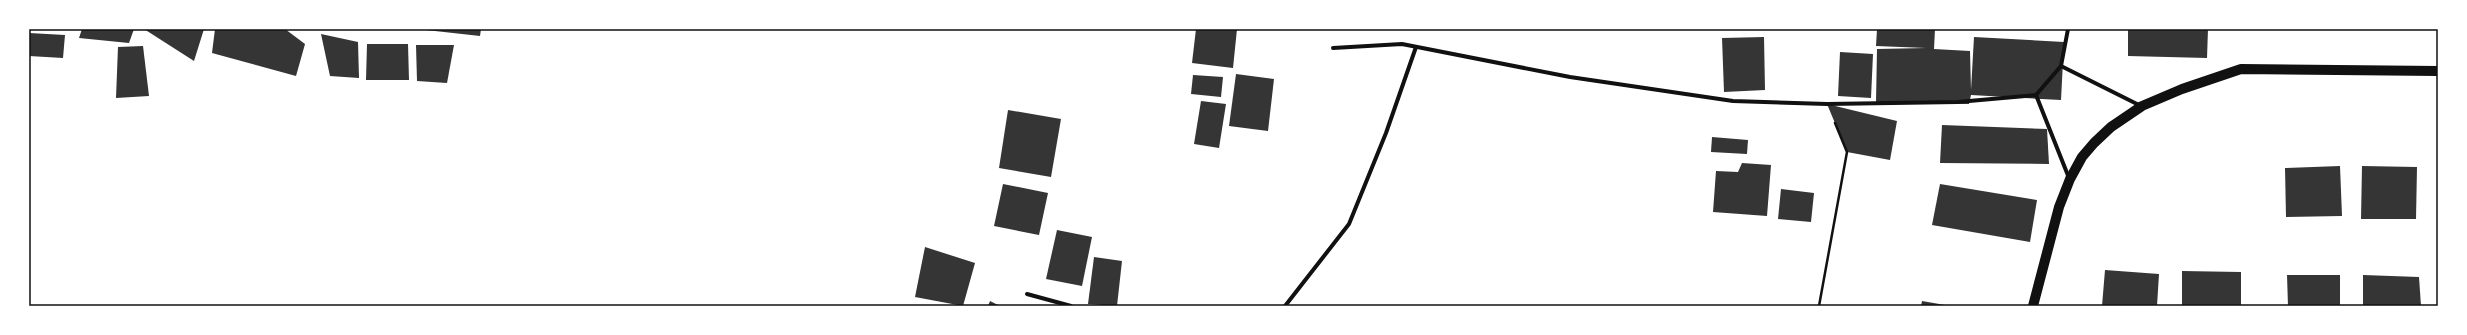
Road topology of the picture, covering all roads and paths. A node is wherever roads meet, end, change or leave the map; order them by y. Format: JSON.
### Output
{"nodes":[{"id":1,"x":2068,"y":29,"type":"edge"},
{"id":2,"x":1416,"y":47,"type":"junction"},
{"id":3,"x":1333,"y":48,"type":"dead end"},
{"id":4,"x":2061,"y":66,"type":"junction"},
{"id":5,"x":2438,"y":71,"type":"edge"},
{"id":6,"x":2036,"y":95,"type":"junction"},
{"id":7,"x":1827,"y":104,"type":"junction"},
{"id":8,"x":2142,"y":106,"type":"junction"},
{"id":9,"x":2070,"y":179,"type":"junction"},
{"id":10,"x":1027,"y":294,"type":"dead end"},
{"id":11,"x":1071,"y":306,"type":"edge"},
{"id":12,"x":1285,"y":306,"type":"edge"},
{"id":13,"x":1819,"y":306,"type":"edge"},
{"id":14,"x":2034,"y":306,"type":"edge"}],
"edges":[{"from":1,"to":4,"type":"street"},
{"from":2,"to":3,"type":"street"},
{"from":2,"to":7,"type":"street"},
{"from":2,"to":12,"type":"street"},
{"from":4,"to":6,"type":"street"},
{"from":4,"to":8,"type":"street"},
{"from":5,"to":8,"type":"main road"},
{"from":6,"to":7,"type":"street"},
{"from":6,"to":9,"type":"street"},
{"from":7,"to":13,"type":"path"},
{"from":8,"to":9,"type":"main road"},
{"from":9,"to":14,"type":"main road"},
{"from":10,"to":11,"type":"street"}]}
